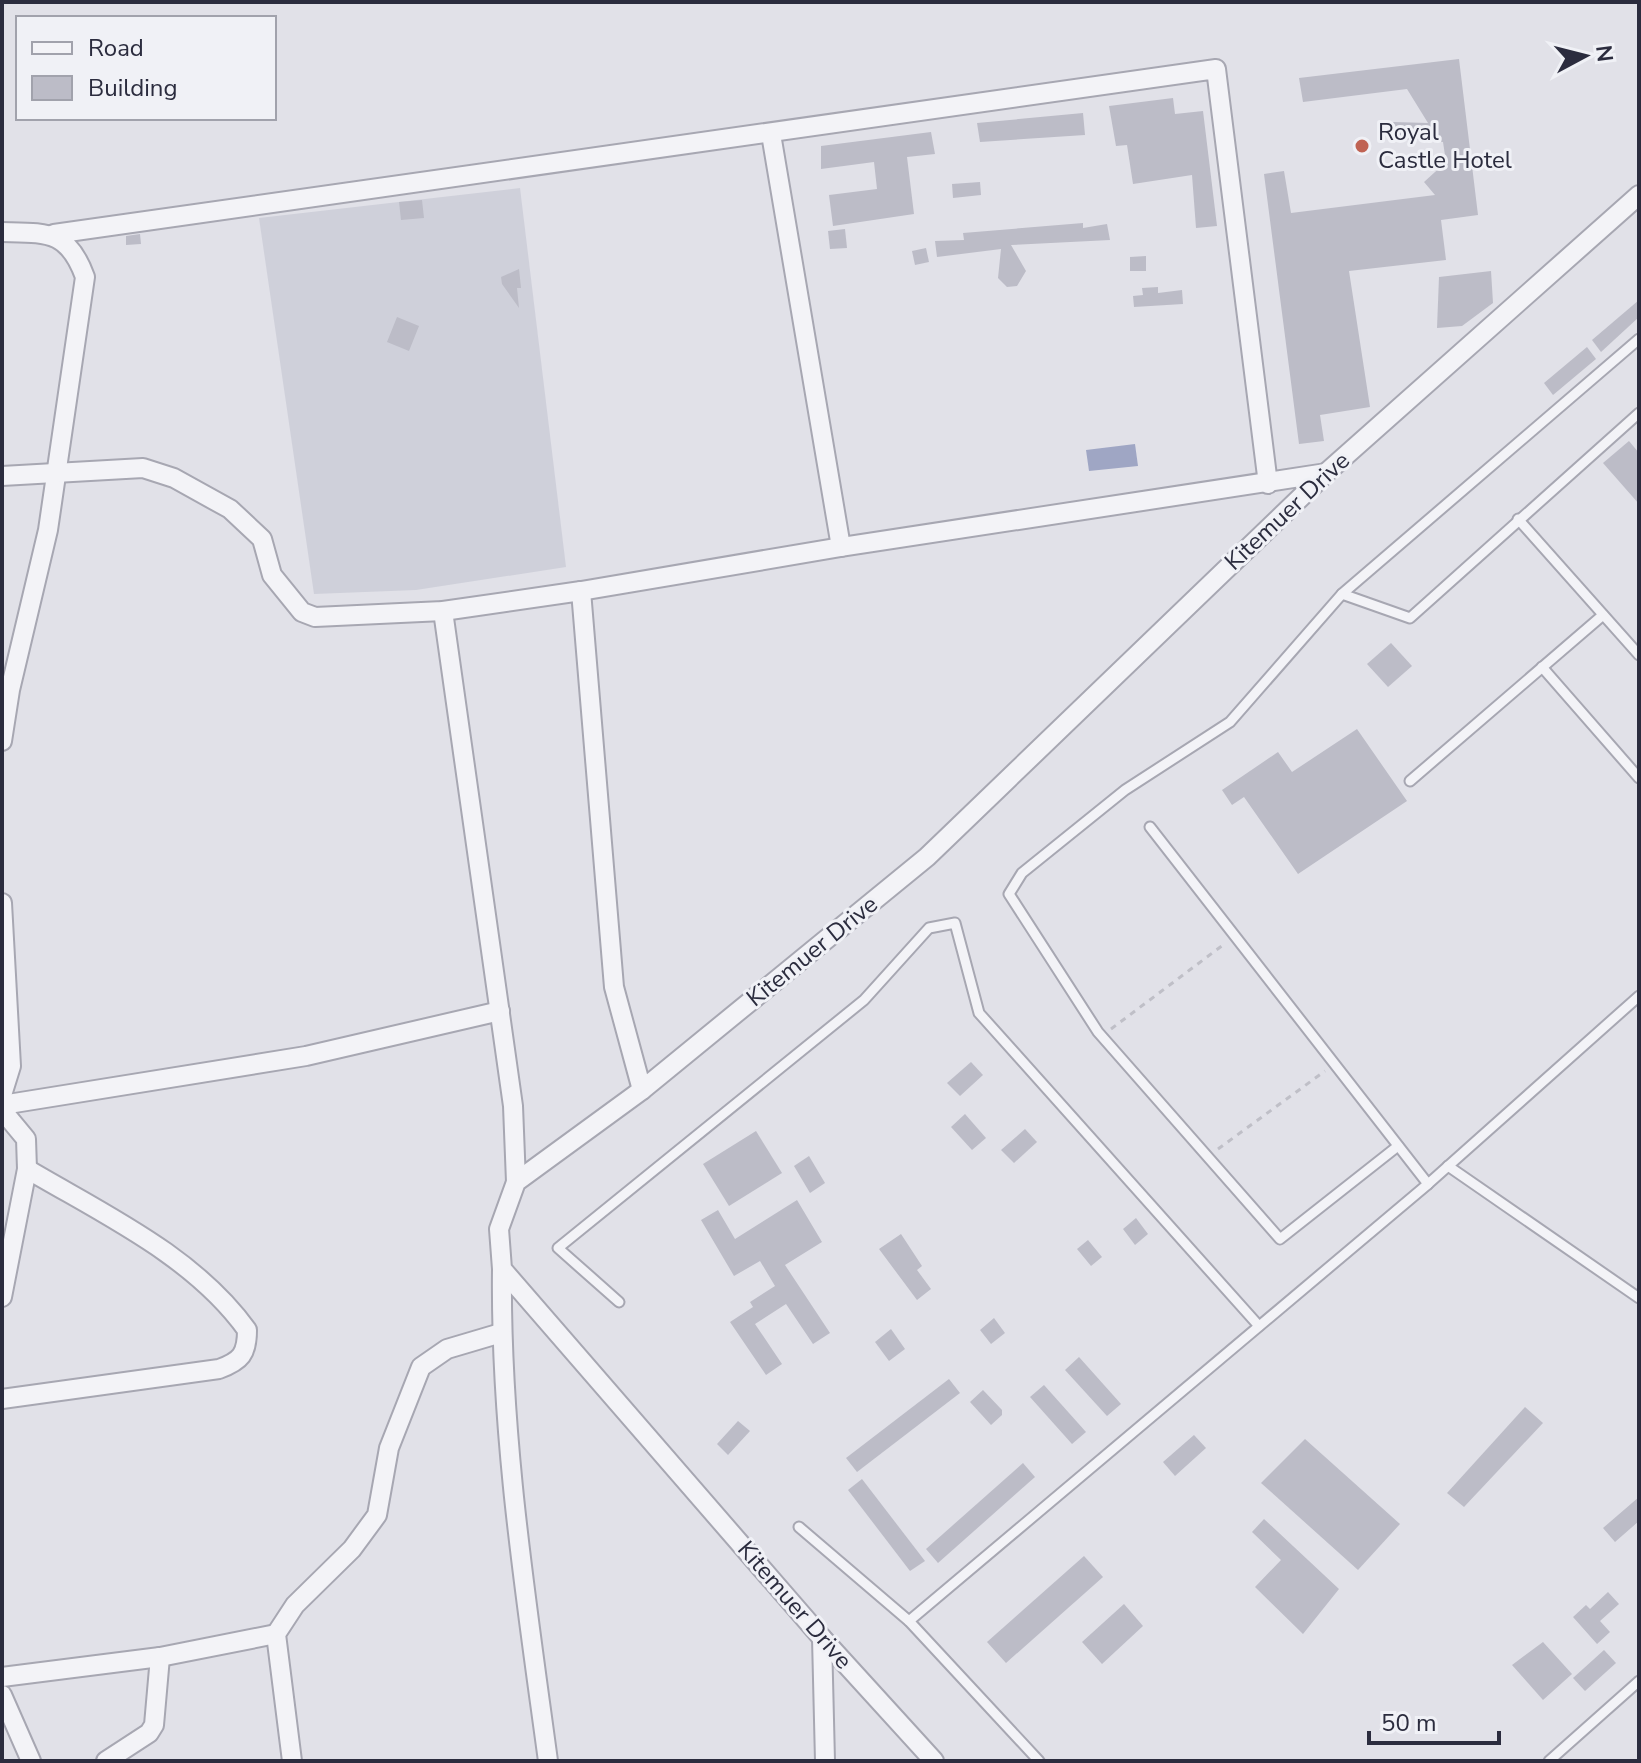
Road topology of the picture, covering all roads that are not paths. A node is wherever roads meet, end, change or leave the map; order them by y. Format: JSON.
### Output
{"nodes":[{"id":1,"x":771,"y":134,"type":"junction"},
{"id":2,"x":1639,"y":195,"type":"edge"},
{"id":3,"x":2,"y":232,"type":"edge"},
{"id":4,"x":54,"y":234,"type":"junction"},
{"id":5,"x":1639,"y":339,"type":"edge"},
{"id":6,"x":1639,"y":413,"type":"edge"},
{"id":7,"x":1326,"y":473,"type":"junction"},
{"id":8,"x":53,"y":474,"type":"junction"},
{"id":9,"x":2,"y":476,"type":"edge"},
{"id":10,"x":1268,"y":484,"type":"junction"},
{"id":11,"x":1518,"y":519,"type":"junction"},
{"id":12,"x":841,"y":547,"type":"junction"},
{"id":13,"x":581,"y":591,"type":"junction"},
{"id":14,"x":1342,"y":594,"type":"junction"},
{"id":15,"x":443,"y":611,"type":"junction"},
{"id":16,"x":1603,"y":615,"type":"junction"},
{"id":17,"x":1639,"y":655,"type":"edge"},
{"id":18,"x":1542,"y":667,"type":"junction"},
{"id":19,"x":2,"y":741,"type":"edge"},
{"id":20,"x":1639,"y":778,"type":"edge"},
{"id":21,"x":1410,"y":781,"type":"dead end"},
{"id":22,"x":1150,"y":827,"type":"dead end"},
{"id":23,"x":2,"y":903,"type":"edge"},
{"id":24,"x":1639,"y":996,"type":"edge"},
{"id":25,"x":500,"y":1011,"type":"junction"},
{"id":26,"x":642,"y":1090,"type":"junction"},
{"id":27,"x":2,"y":1095,"type":"edge"},
{"id":28,"x":2,"y":1107,"type":"edge"},
{"id":29,"x":1398,"y":1146,"type":"junction"},
{"id":30,"x":1448,"y":1166,"type":"junction"},
{"id":31,"x":27,"y":1169,"type":"junction"},
{"id":32,"x":516,"y":1182,"type":"junction"},
{"id":33,"x":1428,"y":1184,"type":"junction"},
{"id":34,"x":502,"y":1269,"type":"junction"},
{"id":35,"x":2,"y":1297,"type":"edge"},
{"id":36,"x":1639,"y":1298,"type":"edge"},
{"id":37,"x":619,"y":1302,"type":"dead end"},
{"id":38,"x":1259,"y":1326,"type":"junction"},
{"id":39,"x":501,"y":1333,"type":"junction"},
{"id":40,"x":2,"y":1399,"type":"edge"},
{"id":41,"x":799,"y":1527,"type":"dead end"},
{"id":42,"x":909,"y":1621,"type":"junction"},
{"id":43,"x":276,"y":1634,"type":"junction"},
{"id":44,"x":822,"y":1638,"type":"junction"},
{"id":45,"x":160,"y":1657,"type":"junction"},
{"id":46,"x":2,"y":1677,"type":"edge"},
{"id":47,"x":1639,"y":1681,"type":"edge"},
{"id":48,"x":4,"y":1705,"type":"edge"},
{"id":49,"x":31,"y":1761,"type":"edge"},
{"id":50,"x":106,"y":1761,"type":"edge"},
{"id":51,"x":292,"y":1761,"type":"edge"},
{"id":52,"x":548,"y":1761,"type":"edge"},
{"id":53,"x":825,"y":1761,"type":"edge"},
{"id":54,"x":934,"y":1761,"type":"edge"},
{"id":55,"x":1039,"y":1761,"type":"edge"},
{"id":56,"x":1549,"y":1761,"type":"edge"}],
"edges":[{"from":1,"to":4,"type":"street"},
{"from":1,"to":10,"type":"street"},
{"from":1,"to":12,"type":"street"},
{"from":2,"to":7,"type":"street","name":"Kitemuer Drive"},
{"from":3,"to":4,"type":"street"},
{"from":4,"to":8,"type":"street"},
{"from":5,"to":14,"type":"lane"},
{"from":6,"to":11,"type":"lane"},
{"from":7,"to":10,"type":"street"},
{"from":7,"to":26,"type":"street","name":"Kitemuer Drive"},
{"from":8,"to":9,"type":"street"},
{"from":8,"to":15,"type":"street"},
{"from":8,"to":19,"type":"street"},
{"from":10,"to":12,"type":"street"},
{"from":11,"to":14,"type":"lane"},
{"from":11,"to":16,"type":"lane"},
{"from":12,"to":13,"type":"street"},
{"from":13,"to":15,"type":"street"},
{"from":13,"to":26,"type":"street"},
{"from":14,"to":29,"type":"lane"},
{"from":15,"to":25,"type":"street"},
{"from":16,"to":17,"type":"lane"},
{"from":16,"to":18,"type":"lane"},
{"from":18,"to":20,"type":"lane"},
{"from":18,"to":21,"type":"lane"},
{"from":22,"to":29,"type":"lane"},
{"from":23,"to":27,"type":"street"},
{"from":24,"to":30,"type":"lane"},
{"from":25,"to":28,"type":"street"},
{"from":25,"to":32,"type":"street"},
{"from":26,"to":32,"type":"street","name":"Kitemuer Drive"},
{"from":28,"to":31,"type":"street"},
{"from":29,"to":33,"type":"lane"},
{"from":30,"to":33,"type":"lane"},
{"from":30,"to":36,"type":"lane"},
{"from":31,"to":35,"type":"street"},
{"from":31,"to":40,"type":"street"},
{"from":32,"to":34,"type":"street"},
{"from":33,"to":38,"type":"lane"},
{"from":34,"to":39,"type":"street"},
{"from":34,"to":44,"type":"street","name":"Kitemuer Drive"},
{"from":37,"to":38,"type":"lane"},
{"from":38,"to":42,"type":"lane"},
{"from":39,"to":43,"type":"street"},
{"from":39,"to":52,"type":"street"},
{"from":41,"to":42,"type":"lane"},
{"from":42,"to":55,"type":"lane"},
{"from":43,"to":45,"type":"street"},
{"from":43,"to":51,"type":"street"},
{"from":44,"to":53,"type":"street"},
{"from":44,"to":54,"type":"street","name":"Kitemuer Drive"},
{"from":45,"to":46,"type":"street"},
{"from":45,"to":50,"type":"street"},
{"from":47,"to":56,"type":"lane"},
{"from":48,"to":49,"type":"street"}]}
